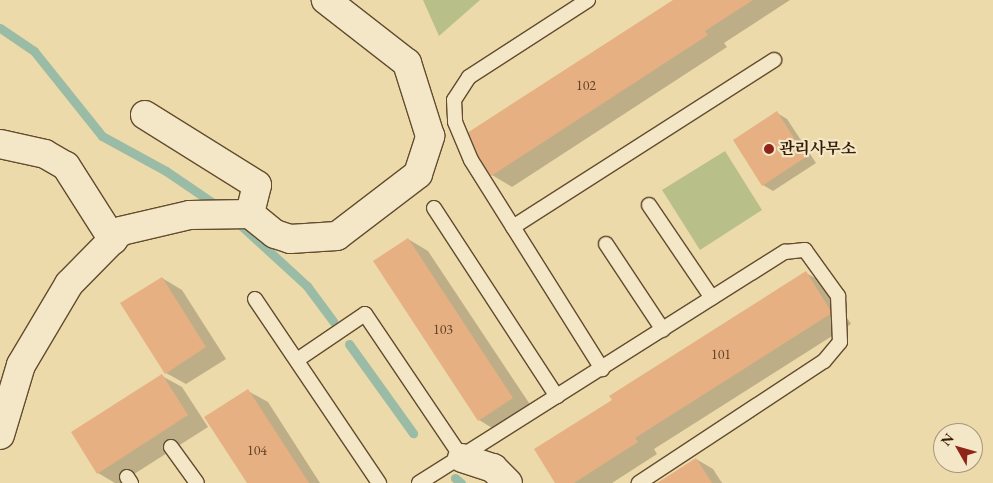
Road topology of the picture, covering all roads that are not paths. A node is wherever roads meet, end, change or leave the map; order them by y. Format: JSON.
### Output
{"nodes":[{"id":1,"x":326,"y":0,"type":"edge"},
{"id":2,"x":588,"y":0,"type":"edge"},
{"id":3,"x":774,"y":60,"type":"dead end"},
{"id":4,"x":145,"y":115,"type":"dead end"},
{"id":5,"x":0,"y":144,"type":"edge"},
{"id":6,"x":649,"y":205,"type":"dead end"},
{"id":7,"x":434,"y":208,"type":"dead end"},
{"id":8,"x":250,"y":214,"type":"junction"},
{"id":9,"x":512,"y":227,"type":"junction"},
{"id":10,"x":113,"y":240,"type":"junction"},
{"id":11,"x":606,"y":244,"type":"dead end"},
{"id":12,"x":712,"y":298,"type":"junction"},
{"id":13,"x":255,"y":299,"type":"dead end"},
{"id":14,"x":663,"y":330,"type":"junction"},
{"id":15,"x":297,"y":360,"type":"junction"},
{"id":16,"x":602,"y":369,"type":"junction"},
{"id":17,"x":558,"y":397,"type":"junction"},
{"id":18,"x":0,"y":435,"type":"edge"},
{"id":19,"x":172,"y":447,"type":"dead end"},
{"id":20,"x":462,"y":458,"type":"junction"},
{"id":21,"x":197,"y":483,"type":"edge"},
{"id":22,"x":378,"y":483,"type":"edge"},
{"id":23,"x":420,"y":483,"type":"edge"},
{"id":24,"x":508,"y":483,"type":"edge"},
{"id":25,"x":639,"y":483,"type":"edge"}],
"edges":[{"from":1,"to":8,"type":"street"},
{"from":2,"to":9,"type":"lane"},
{"from":3,"to":9,"type":"lane"},
{"from":4,"to":8,"type":"street"},
{"from":5,"to":10,"type":"street"},
{"from":6,"to":12,"type":"lane"},
{"from":7,"to":17,"type":"lane"},
{"from":8,"to":10,"type":"street"},
{"from":9,"to":16,"type":"lane"},
{"from":10,"to":18,"type":"street"},
{"from":11,"to":14,"type":"lane"},
{"from":12,"to":14,"type":"lane"},
{"from":12,"to":25,"type":"lane"},
{"from":13,"to":15,"type":"lane"},
{"from":14,"to":16,"type":"lane"},
{"from":15,"to":20,"type":"lane"},
{"from":15,"to":22,"type":"lane"},
{"from":16,"to":17,"type":"lane"},
{"from":17,"to":20,"type":"lane"},
{"from":19,"to":21,"type":"lane"},
{"from":20,"to":23,"type":"lane"},
{"from":20,"to":24,"type":"street"}]}
